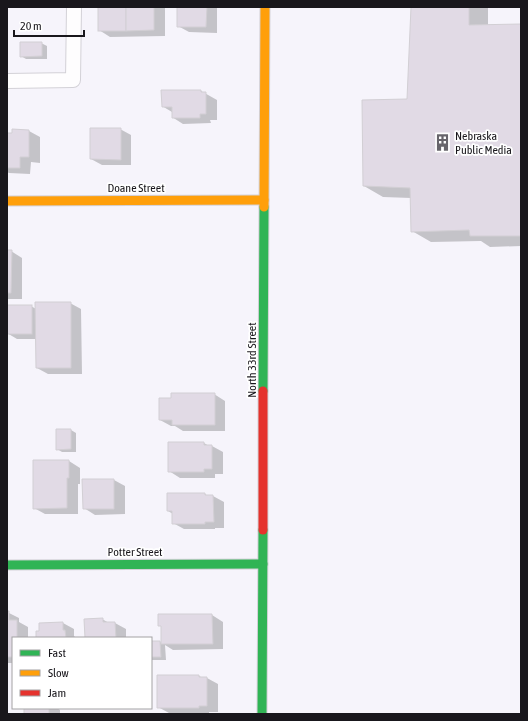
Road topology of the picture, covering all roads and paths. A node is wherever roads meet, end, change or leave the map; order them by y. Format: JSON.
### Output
{"nodes":[{"id":1,"x":74,"y":7,"type":"edge"},
{"id":2,"x":265,"y":7,"type":"edge"},
{"id":3,"x":7,"y":81,"type":"edge"},
{"id":4,"x":264,"y":200,"type":"junction"},
{"id":5,"x":7,"y":201,"type":"edge"},
{"id":6,"x":263,"y":564,"type":"junction"},
{"id":7,"x":7,"y":565,"type":"edge"},
{"id":8,"x":262,"y":714,"type":"edge"}],
"edges":[{"from":1,"to":3,"type":"lane"},
{"from":2,"to":4,"type":"main road","name":"North 33rd Street"},
{"from":4,"to":5,"type":"main road","name":"Doane Street"},
{"from":4,"to":6,"type":"main road","name":"North 33rd Street"},
{"from":6,"to":7,"type":"main road","name":"Potter Street"},
{"from":6,"to":8,"type":"main road","name":"North 33rd Street"}]}
